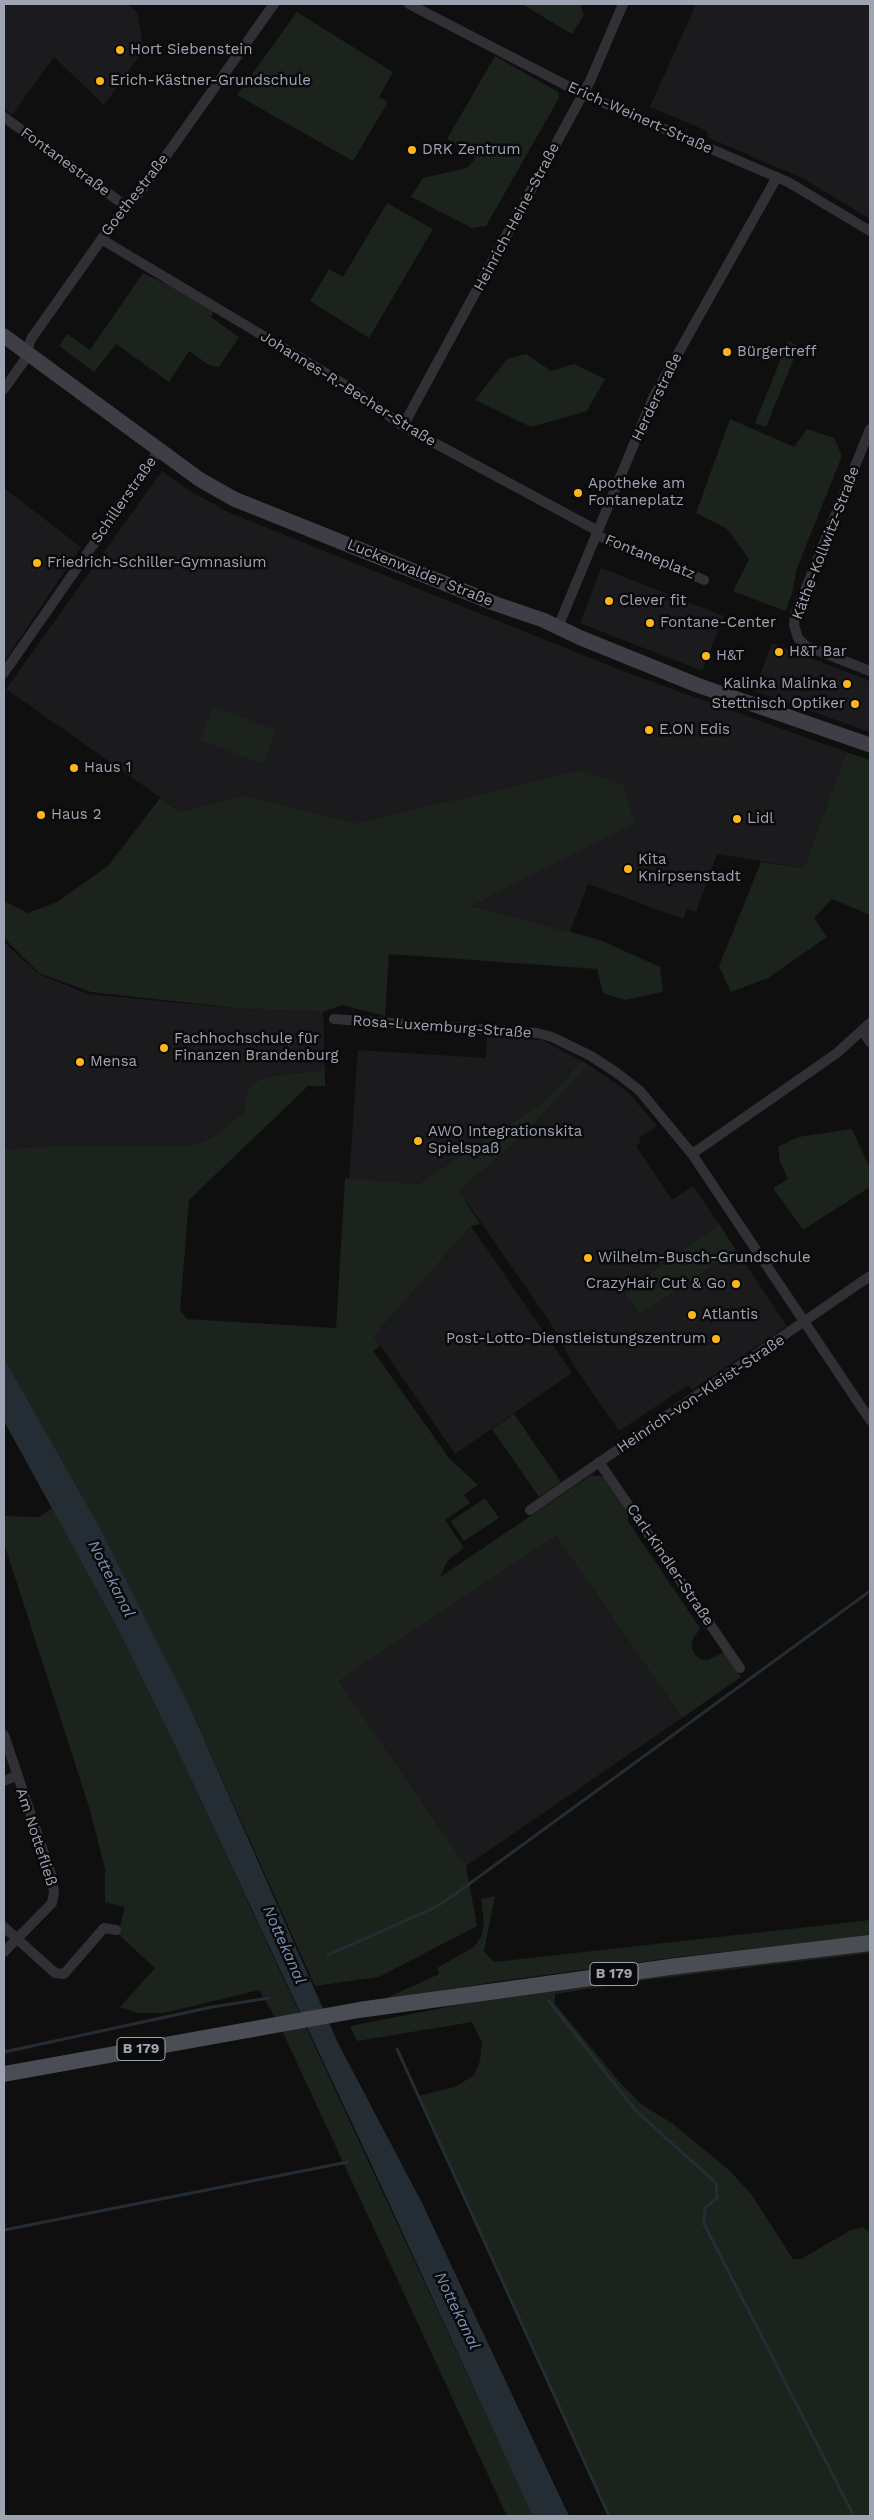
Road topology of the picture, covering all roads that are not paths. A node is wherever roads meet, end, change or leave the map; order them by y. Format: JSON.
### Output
{"nodes":[{"id":1,"x":274,"y":4,"type":"edge"},
{"id":2,"x":409,"y":4,"type":"edge"},
{"id":3,"x":623,"y":4,"type":"edge"},
{"id":4,"x":583,"y":94,"type":"junction"},
{"id":5,"x":4,"y":117,"type":"edge"},
{"id":6,"x":777,"y":177,"type":"junction"},
{"id":7,"x":127,"y":207,"type":"junction"},
{"id":8,"x":870,"y":231,"type":"edge"},
{"id":9,"x":101,"y":239,"type":"junction"},
{"id":10,"x":4,"y":336,"type":"edge"},
{"id":11,"x":27,"y":353,"type":"junction"},
{"id":12,"x":4,"y":389,"type":"edge"},
{"id":13,"x":403,"y":426,"type":"junction"},
{"id":14,"x":870,"y":429,"type":"edge"},
{"id":15,"x":159,"y":450,"type":"junction"},
{"id":16,"x":597,"y":533,"type":"junction"},
{"id":17,"x":704,"y":580,"type":"dead end"},
{"id":18,"x":558,"y":627,"type":"junction"},
{"id":19,"x":870,"y":671,"type":"edge"},
{"id":20,"x":4,"y":673,"type":"edge"},
{"id":21,"x":870,"y":745,"type":"edge"},
{"id":22,"x":334,"y":1019,"type":"dead end"},
{"id":23,"x":870,"y":1023,"type":"edge"},
{"id":24,"x":863,"y":1031,"type":"junction"},
{"id":25,"x":870,"y":1042,"type":"edge"},
{"id":26,"x":692,"y":1154,"type":"junction"},
{"id":27,"x":870,"y":1276,"type":"edge"},
{"id":28,"x":804,"y":1322,"type":"junction"},
{"id":29,"x":870,"y":1420,"type":"edge"},
{"id":30,"x":599,"y":1462,"type":"junction"},
{"id":31,"x":530,"y":1510,"type":"dead end"},
{"id":32,"x":740,"y":1668,"type":"dead end"},
{"id":33,"x":4,"y":1736,"type":"edge"},
{"id":34,"x":16,"y":1776,"type":"junction"},
{"id":35,"x":4,"y":1781,"type":"edge"},
{"id":36,"x":4,"y":1927,"type":"edge"},
{"id":37,"x":116,"y":1930,"type":"dead end"},
{"id":38,"x":17,"y":1939,"type":"junction"},
{"id":39,"x":870,"y":1943,"type":"edge"},
{"id":40,"x":4,"y":1952,"type":"edge"},
{"id":41,"x":4,"y":2074,"type":"edge"}],
"edges":[{"from":1,"to":7,"type":"street","name":"Goethestraße"},
{"from":2,"to":4,"type":"street","name":"Erich-Weinert-Straße"},
{"from":3,"to":4,"type":"street","name":"Heinrich-Heine-Straße"},
{"from":4,"to":6,"type":"street","name":"Erich-Weinert-Straße"},
{"from":4,"to":13,"type":"street","name":"Heinrich-Heine-Straße"},
{"from":5,"to":7,"type":"street","name":"Fontanestraße"},
{"from":6,"to":8,"type":"street","name":"Erich-Weinert-Straße"},
{"from":6,"to":16,"type":"street","name":"Herderstraße"},
{"from":7,"to":9,"type":"street","name":"Goethestraße"},
{"from":9,"to":11,"type":"street","name":"Goethestraße"},
{"from":9,"to":13,"type":"street","name":"Johannes-R.-Becher-Straße"},
{"from":10,"to":11,"type":"main road","name":"Luckenwalder Straße"},
{"from":11,"to":12,"type":"street","name":"Goethestraße"},
{"from":11,"to":15,"type":"main road","name":"Luckenwalder Straße"},
{"from":13,"to":16,"type":"street","name":"Johannes-R.-Becher-Straße"},
{"from":14,"to":19,"type":"street","name":"Käthe-Kollwitz-Straße"},
{"from":15,"to":18,"type":"main road","name":"Luckenwalder Straße"},
{"from":15,"to":20,"type":"street","name":"Schillerstraße"},
{"from":16,"to":17,"type":"street","name":"Fontaneplatz"},
{"from":16,"to":18,"type":"street","name":"Herderstraße"},
{"from":18,"to":21,"type":"main road","name":"Luckenwalder Straße"},
{"from":22,"to":26,"type":"street","name":"Rosa-Luxemburg-Straße"},
{"from":23,"to":24,"type":"street"},
{"from":24,"to":25,"type":"street"},
{"from":24,"to":26,"type":"street"},
{"from":26,"to":28,"type":"street","name":"Rosa-Luxemburg-Straße"},
{"from":27,"to":28,"type":"street","name":"Heinrich-von-Kleist-Straße"},
{"from":28,"to":29,"type":"street","name":"Rosa-Luxemburg-Straße"},
{"from":28,"to":30,"type":"street","name":"Heinrich-von-Kleist-Straße"},
{"from":30,"to":31,"type":"street","name":"Heinrich-von-Kleist-Straße"},
{"from":30,"to":32,"type":"street","name":"Carl-Kindler-Straße"},
{"from":33,"to":34,"type":"street","name":"Am Nottefließ"},
{"from":34,"to":35,"type":"street"},
{"from":34,"to":38,"type":"street","name":"Am Nottefließ"},
{"from":36,"to":38,"type":"street"},
{"from":37,"to":38,"type":"street"},
{"from":38,"to":40,"type":"street","name":"Am Nottefließ"},
{"from":39,"to":41,"type":"main road","number":"B 179"}]}
